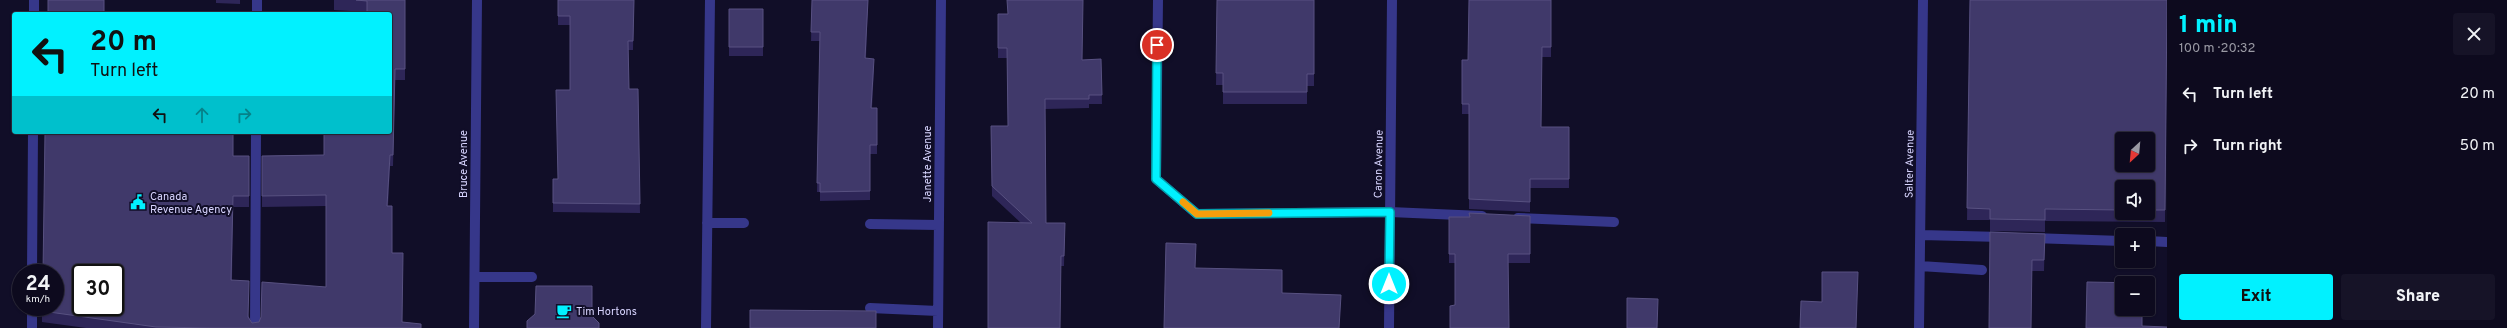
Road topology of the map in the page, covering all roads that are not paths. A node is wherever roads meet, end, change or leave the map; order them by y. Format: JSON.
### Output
{"nodes":[{"id":1,"x":34,"y":0,"type":"edge"},
{"id":2,"x":257,"y":0,"type":"edge"},
{"id":3,"x":477,"y":0,"type":"edge"},
{"id":4,"x":710,"y":0,"type":"edge"},
{"id":5,"x":940,"y":0,"type":"edge"},
{"id":6,"x":1158,"y":0,"type":"edge"},
{"id":7,"x":1392,"y":0,"type":"edge"},
{"id":8,"x":1923,"y":0,"type":"edge"},
{"id":9,"x":34,"y":12,"type":"edge"},
{"id":10,"x":257,"y":12,"type":"edge"},
{"id":11,"x":33,"y":134,"type":"edge"},
{"id":12,"x":256,"y":134,"type":"edge"},
{"id":13,"x":1390,"y":212,"type":"junction"},
{"id":14,"x":1614,"y":222,"type":"dead end"},
{"id":15,"x":707,"y":223,"type":"junction"},
{"id":16,"x":744,"y":223,"type":"dead end"},
{"id":17,"x":870,"y":224,"type":"dead end"},
{"id":18,"x":939,"y":225,"type":"junction"},
{"id":19,"x":1921,"y":235,"type":"junction"},
{"id":20,"x":2115,"y":241,"type":"edge"},
{"id":21,"x":2155,"y":241,"type":"edge"},
{"id":22,"x":2167,"y":242,"type":"edge"},
{"id":23,"x":32,"y":264,"type":"edge"},
{"id":24,"x":1920,"y":266,"type":"junction"},
{"id":25,"x":1982,"y":270,"type":"dead end"},
{"id":26,"x":475,"y":276,"type":"junction"},
{"id":27,"x":532,"y":277,"type":"dead end"},
{"id":28,"x":870,"y":308,"type":"dead end"},
{"id":29,"x":938,"y":311,"type":"junction"},
{"id":30,"x":32,"y":316,"type":"edge"},
{"id":31,"x":32,"y":328,"type":"edge"},
{"id":32,"x":255,"y":328,"type":"edge"},
{"id":33,"x":474,"y":328,"type":"edge"},
{"id":34,"x":706,"y":328,"type":"edge"},
{"id":35,"x":938,"y":328,"type":"edge"},
{"id":36,"x":1389,"y":328,"type":"edge"},
{"id":37,"x":1920,"y":328,"type":"edge"}],
"edges":[{"from":1,"to":9,"type":"street"},
{"from":2,"to":10,"type":"street"},
{"from":3,"to":26,"type":"street","name":"Bruce Avenue"},
{"from":4,"to":15,"type":"street"},
{"from":5,"to":18,"type":"street","name":"Janette Avenue"},
{"from":6,"to":13,"type":"street"},
{"from":7,"to":13,"type":"street","name":"Caron Avenue"},
{"from":8,"to":19,"type":"street","name":"Salter Avenue"},
{"from":11,"to":23,"type":"street"},
{"from":12,"to":32,"type":"street"},
{"from":13,"to":14,"type":"street"},
{"from":13,"to":36,"type":"street","name":"Caron Avenue"},
{"from":15,"to":16,"type":"street"},
{"from":15,"to":34,"type":"street"},
{"from":17,"to":18,"type":"street"},
{"from":18,"to":29,"type":"street","name":"Janette Avenue"},
{"from":19,"to":20,"type":"street"},
{"from":19,"to":24,"type":"street","name":"Salter Avenue"},
{"from":21,"to":22,"type":"street"},
{"from":24,"to":25,"type":"street"},
{"from":24,"to":37,"type":"street","name":"Salter Avenue"},
{"from":26,"to":27,"type":"street"},
{"from":26,"to":33,"type":"street","name":"Bruce Avenue"},
{"from":28,"to":29,"type":"street"},
{"from":29,"to":35,"type":"street","name":"Janette Avenue"},
{"from":30,"to":31,"type":"street"}]}
